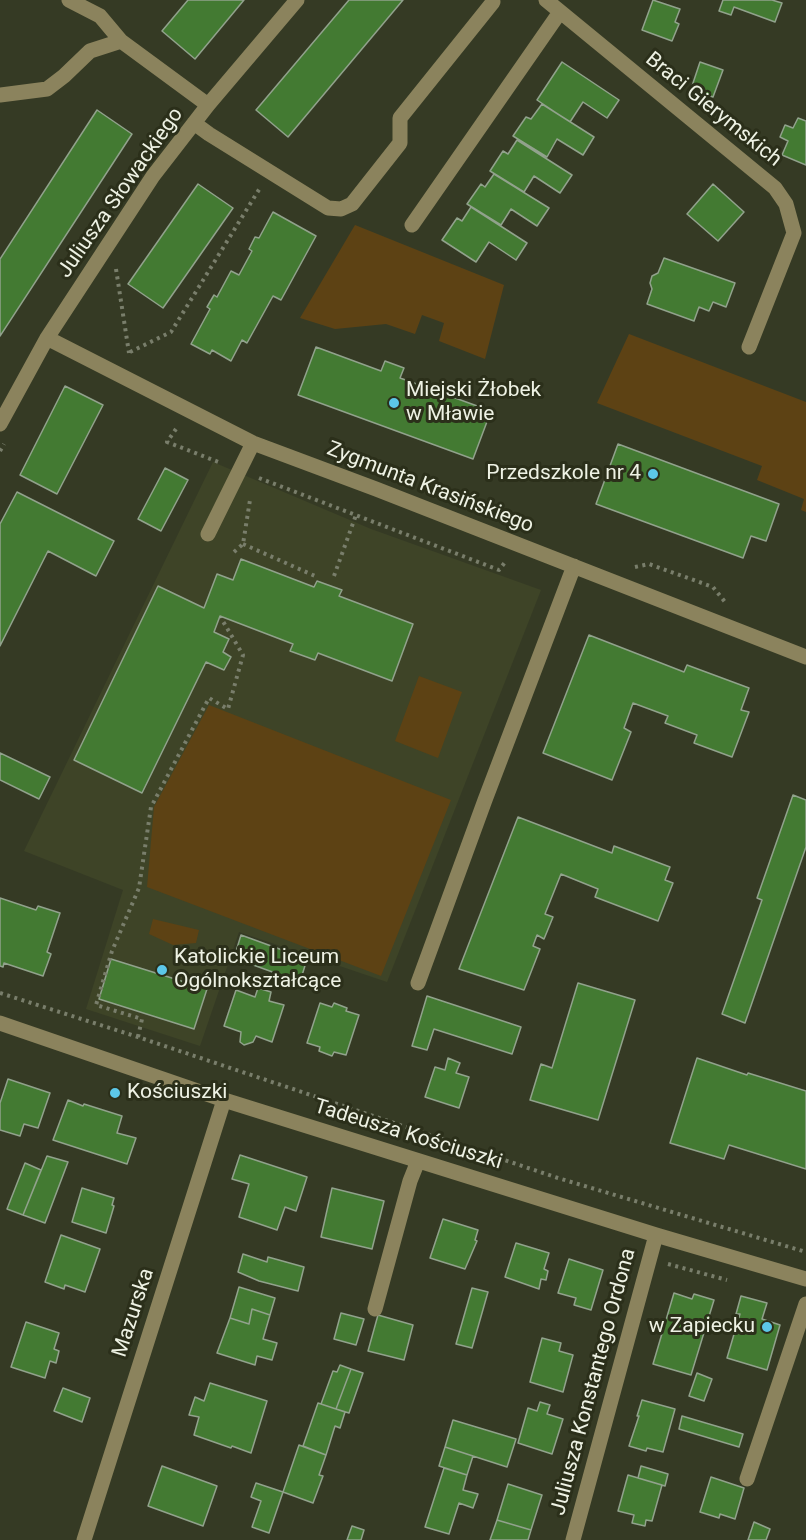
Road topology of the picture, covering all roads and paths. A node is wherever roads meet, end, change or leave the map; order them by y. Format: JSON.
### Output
{"nodes":[{"id":1,"x":69,"y":0,"type":"edge"},
{"id":2,"x":297,"y":0,"type":"edge"},
{"id":3,"x":546,"y":0,"type":"edge"},
{"id":4,"x":493,"y":2,"type":"dead end"},
{"id":5,"x":560,"y":12,"type":"junction"},
{"id":6,"x":121,"y":41,"type":"junction"},
{"id":7,"x":0,"y":95,"type":"edge"},
{"id":8,"x":208,"y":105,"type":"junction"},
{"id":9,"x":194,"y":123,"type":"junction"},
{"id":10,"x":270,"y":172,"type":"junction"},
{"id":11,"x":412,"y":225,"type":"dead end"},
{"id":12,"x":115,"y":263,"type":"dead end"},
{"id":13,"x":48,"y":338,"type":"junction"},
{"id":14,"x":749,"y":347,"type":"dead end"},
{"id":15,"x":130,"y":352,"type":"junction"},
{"id":16,"x":125,"y":362,"type":"dead end"},
{"id":17,"x":0,"y":424,"type":"edge"},
{"id":18,"x":167,"y":424,"type":"dead end"},
{"id":19,"x":5,"y":443,"type":"dead end"},
{"id":20,"x":253,"y":443,"type":"junction"},
{"id":21,"x":0,"y":451,"type":"edge"},
{"id":22,"x":247,"y":475,"type":"junction"},
{"id":23,"x":252,"y":490,"type":"dead end"},
{"id":24,"x":356,"y":515,"type":"junction"},
{"id":25,"x":208,"y":534,"type":"dead end"},
{"id":26,"x":243,"y":544,"type":"junction"},
{"id":27,"x":234,"y":552,"type":"dead end"},
{"id":28,"x":509,"y":558,"type":"dead end"},
{"id":29,"x":574,"y":566,"type":"junction"},
{"id":30,"x":315,"y":576,"type":"dead end"},
{"id":31,"x":334,"y":576,"type":"dead end"},
{"id":32,"x":220,"y":618,"type":"dead end"},
{"id":33,"x":806,"y":657,"type":"edge"},
{"id":34,"x":417,"y":983,"type":"dead end"},
{"id":35,"x":0,"y":993,"type":"edge"},
{"id":36,"x":0,"y":1023,"type":"edge"},
{"id":37,"x":138,"y":1037,"type":"junction"},
{"id":38,"x":224,"y":1100,"type":"junction"},
{"id":39,"x":417,"y":1161,"type":"junction"},
{"id":40,"x":656,"y":1235,"type":"junction"},
{"id":41,"x":806,"y":1252,"type":"edge"},
{"id":42,"x":806,"y":1280,"type":"edge"},
{"id":43,"x":806,"y":1304,"type":"edge"},
{"id":44,"x":375,"y":1309,"type":"dead end"},
{"id":45,"x":747,"y":1479,"type":"dead end"},
{"id":46,"x":84,"y":1540,"type":"edge"},
{"id":47,"x":573,"y":1540,"type":"edge"}],
"edges":[{"from":1,"to":6,"type":"street"},
{"from":2,"to":8,"type":"street","name":"Juliusza Słowackiego"},
{"from":3,"to":5,"type":"street","name":"Braci Gierymskich"},
{"from":4,"to":10,"type":"street"},
{"from":5,"to":11,"type":"street"},
{"from":5,"to":14,"type":"street","name":"Braci Gierymskich"},
{"from":6,"to":7,"type":"street"},
{"from":6,"to":8,"type":"street"},
{"from":8,"to":9,"type":"street","name":"Juliusza Słowackiego"},
{"from":9,"to":10,"type":"street"},
{"from":9,"to":13,"type":"street","name":"Juliusza Słowackiego"},
{"from":10,"to":15,"type":"path"},
{"from":12,"to":15,"type":"path"},
{"from":13,"to":17,"type":"street","name":"Juliusza Słowackiego"},
{"from":13,"to":20,"type":"street","name":"Zygmunta Krasińskiego"},
{"from":15,"to":16,"type":"path"},
{"from":18,"to":22,"type":"path"},
{"from":19,"to":21,"type":"path"},
{"from":20,"to":22,"type":"street"},
{"from":20,"to":29,"type":"street","name":"Zygmunta Krasińskiego"},
{"from":22,"to":24,"type":"path"},
{"from":22,"to":25,"type":"street"},
{"from":23,"to":26,"type":"path"},
{"from":24,"to":28,"type":"path"},
{"from":24,"to":31,"type":"path"},
{"from":26,"to":27,"type":"path"},
{"from":26,"to":30,"type":"path"},
{"from":29,"to":33,"type":"street","name":"Zygmunta Krasińskiego"},
{"from":29,"to":34,"type":"street"},
{"from":32,"to":37,"type":"path"},
{"from":35,"to":37,"type":"path"},
{"from":36,"to":38,"type":"street","name":"Tadeusza Kościuszki"},
{"from":37,"to":41,"type":"path"},
{"from":38,"to":39,"type":"street","name":"Tadeusza Kościuszki"},
{"from":38,"to":46,"type":"street","name":"Mazurska"},
{"from":39,"to":40,"type":"street","name":"Tadeusza Kościuszki"},
{"from":39,"to":44,"type":"street"},
{"from":40,"to":42,"type":"street","name":"Tadeusza Kościuszki"},
{"from":40,"to":47,"type":"street","name":"Juliusza Konstantego Ordona"},
{"from":43,"to":45,"type":"street"}]}
